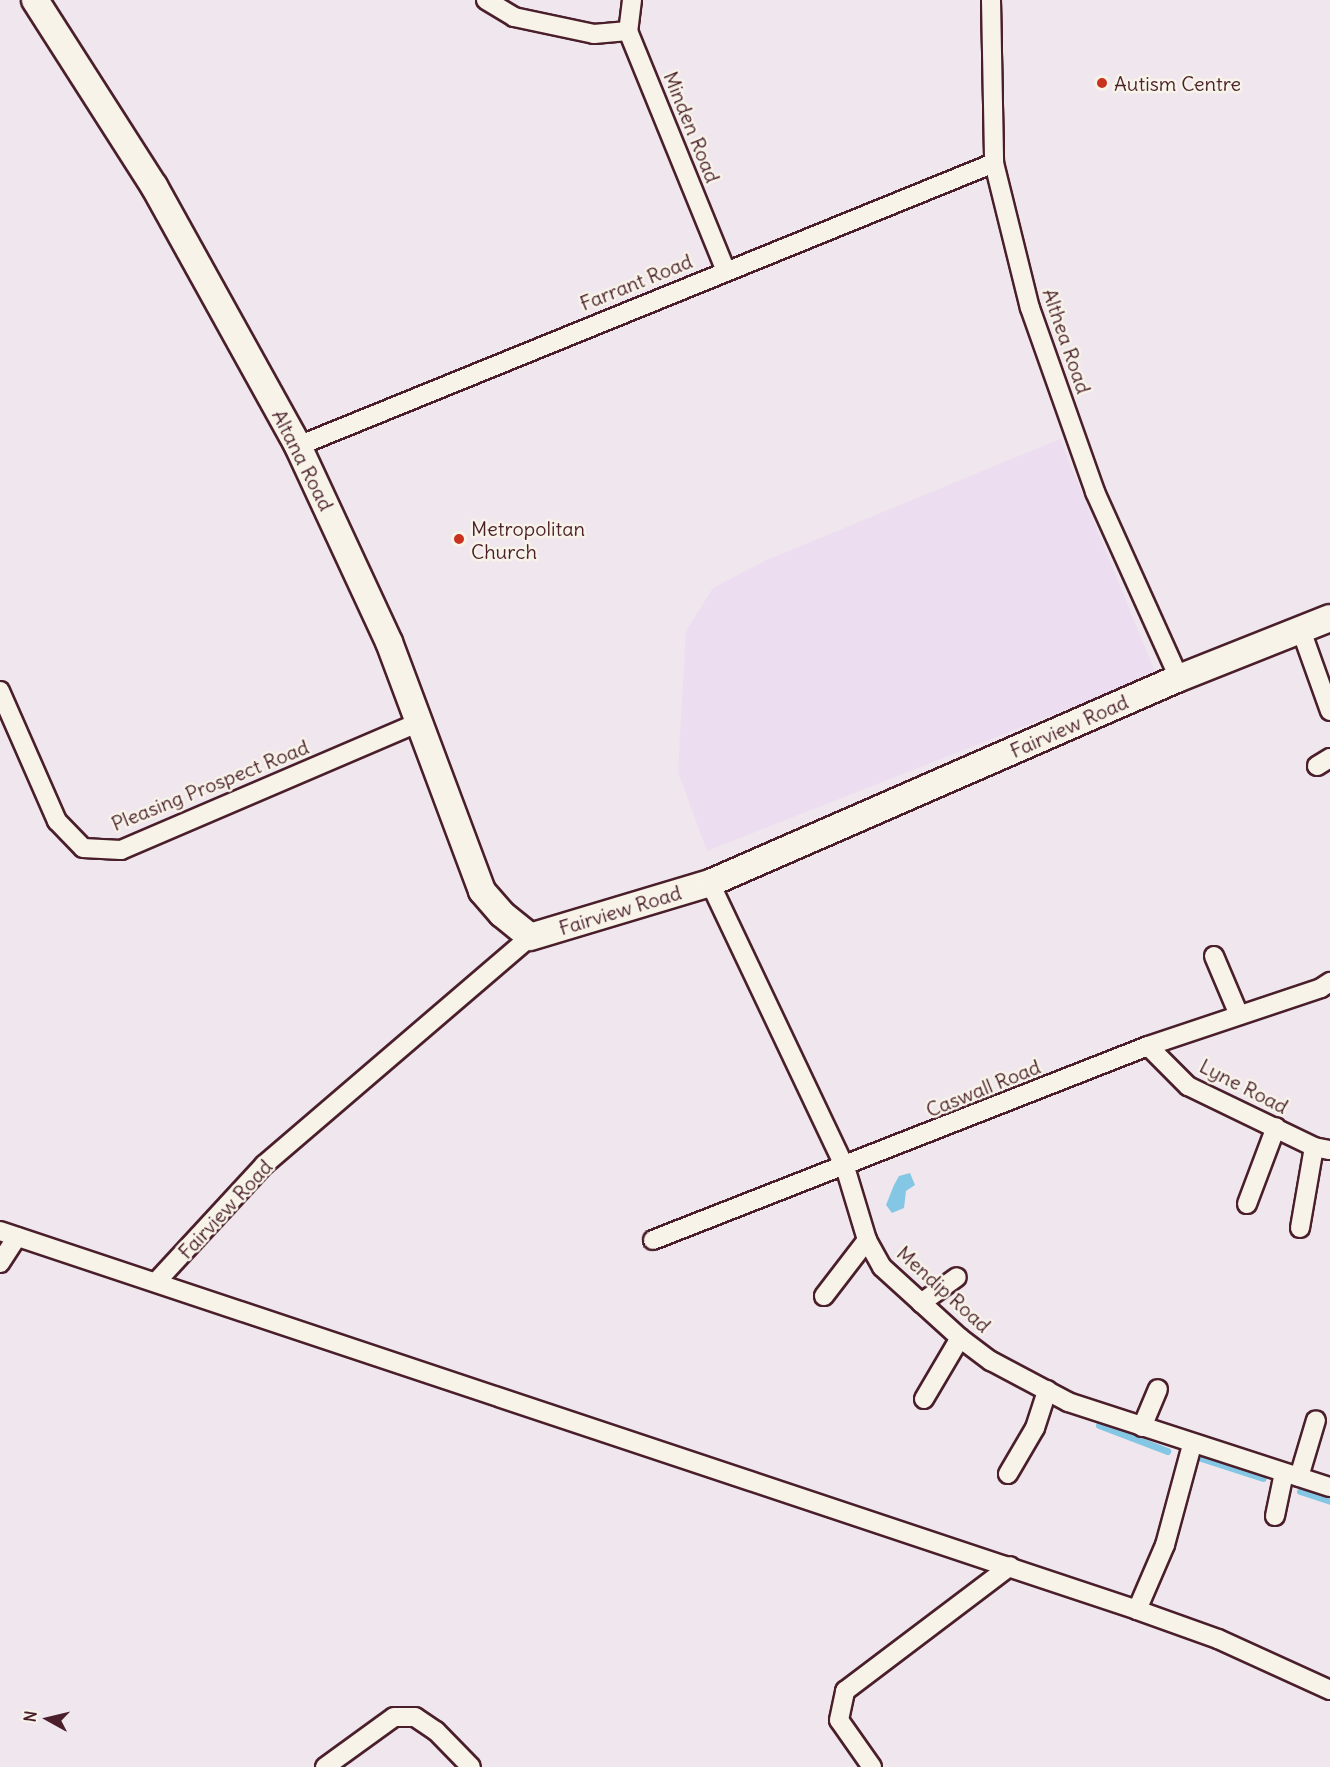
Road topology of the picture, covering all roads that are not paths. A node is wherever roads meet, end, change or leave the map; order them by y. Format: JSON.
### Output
{"nodes":[{"id":1,"x":35,"y":0,"type":"edge"},
{"id":2,"x":486,"y":0,"type":"edge"},
{"id":3,"x":632,"y":0,"type":"edge"},
{"id":4,"x":991,"y":0,"type":"edge"},
{"id":5,"x":628,"y":31,"type":"junction"},
{"id":6,"x":994,"y":163,"type":"junction"},
{"id":7,"x":725,"y":269,"type":"junction"},
{"id":8,"x":298,"y":446,"type":"junction"},
{"id":9,"x":1330,"y":618,"type":"edge"},
{"id":10,"x":1301,"y":630,"type":"junction"},
{"id":11,"x":1179,"y":678,"type":"junction"},
{"id":12,"x":0,"y":691,"type":"edge"},
{"id":13,"x":1330,"y":711,"type":"edge"},
{"id":14,"x":418,"y":723,"type":"junction"},
{"id":15,"x":710,"y":883,"type":"junction"},
{"id":16,"x":530,"y":937,"type":"junction"},
{"id":17,"x":1214,"y":956,"type":"dead end"},
{"id":18,"x":1330,"y":982,"type":"edge"},
{"id":19,"x":1239,"y":1015,"type":"junction"},
{"id":20,"x":1148,"y":1046,"type":"junction"},
{"id":21,"x":1276,"y":1127,"type":"junction"},
{"id":22,"x":1322,"y":1149,"type":"edge"},
{"id":23,"x":845,"y":1167,"type":"junction"},
{"id":24,"x":1247,"y":1204,"type":"dead end"},
{"id":25,"x":1300,"y":1228,"type":"dead end"},
{"id":26,"x":9,"y":1234,"type":"edge"},
{"id":27,"x":653,"y":1240,"type":"dead end"},
{"id":28,"x":867,"y":1240,"type":"junction"},
{"id":29,"x":0,"y":1263,"type":"edge"},
{"id":30,"x":957,"y":1277,"type":"dead end"},
{"id":31,"x":158,"y":1281,"type":"junction"},
{"id":32,"x":824,"y":1296,"type":"dead end"},
{"id":33,"x":921,"y":1303,"type":"junction"},
{"id":34,"x":960,"y":1338,"type":"junction"},
{"id":35,"x":1158,"y":1389,"type":"dead end"},
{"id":36,"x":1047,"y":1390,"type":"junction"},
{"id":37,"x":924,"y":1399,"type":"dead end"},
{"id":38,"x":1316,"y":1419,"type":"dead end"},
{"id":39,"x":1142,"y":1427,"type":"junction"},
{"id":40,"x":1192,"y":1445,"type":"junction"},
{"id":41,"x":1008,"y":1474,"type":"dead end"},
{"id":42,"x":1291,"y":1475,"type":"junction"},
{"id":43,"x":1330,"y":1487,"type":"edge"},
{"id":44,"x":1275,"y":1516,"type":"dead end"},
{"id":45,"x":1010,"y":1566,"type":"junction"},
{"id":46,"x":1137,"y":1610,"type":"junction"},
{"id":47,"x":1330,"y":1690,"type":"edge"},
{"id":48,"x":325,"y":1767,"type":"edge"},
{"id":49,"x":471,"y":1767,"type":"edge"},
{"id":50,"x":872,"y":1767,"type":"edge"}],
"edges":[{"from":1,"to":8,"type":"main road","name":"Altana Road"},
{"from":2,"to":5,"type":"street"},
{"from":3,"to":5,"type":"street","name":"Minden Road"},
{"from":4,"to":6,"type":"street","name":"Althea Road"},
{"from":5,"to":7,"type":"street","name":"Minden Road"},
{"from":6,"to":7,"type":"street","name":"Farrant Road"},
{"from":6,"to":11,"type":"street","name":"Althea Road"},
{"from":7,"to":8,"type":"street","name":"Farrant Road"},
{"from":8,"to":14,"type":"main road","name":"Altana Road"},
{"from":9,"to":10,"type":"main road","name":"Fairview Road"},
{"from":10,"to":11,"type":"main road","name":"Fairview Road"},
{"from":10,"to":13,"type":"street"},
{"from":11,"to":15,"type":"main road","name":"Fairview Road"},
{"from":12,"to":14,"type":"street","name":"Pleasing Prospect Road"},
{"from":14,"to":16,"type":"main road","name":"Altana Road"},
{"from":15,"to":16,"type":"main road","name":"Fairview Road"},
{"from":15,"to":23,"type":"street","name":"Mendip Road"},
{"from":16,"to":31,"type":"street","name":"Fairview Road"},
{"from":17,"to":19,"type":"street"},
{"from":18,"to":19,"type":"street","name":"Caswall Road"},
{"from":19,"to":20,"type":"street","name":"Caswall Road"},
{"from":20,"to":21,"type":"street","name":"Lyne Road"},
{"from":20,"to":23,"type":"street","name":"Caswall Road"},
{"from":21,"to":22,"type":"street","name":"Lyne Road"},
{"from":21,"to":24,"type":"street"},
{"from":22,"to":25,"type":"street"},
{"from":23,"to":27,"type":"street","name":"Caswall Road"},
{"from":23,"to":28,"type":"street","name":"Mendip Road"},
{"from":26,"to":29,"type":"street"},
{"from":26,"to":31,"type":"street"},
{"from":28,"to":32,"type":"street"},
{"from":28,"to":33,"type":"street","name":"Mendip Road"},
{"from":30,"to":33,"type":"street"},
{"from":31,"to":45,"type":"street"},
{"from":33,"to":34,"type":"street","name":"Mendip Road"},
{"from":34,"to":36,"type":"street","name":"Mendip Road"},
{"from":34,"to":37,"type":"street"},
{"from":35,"to":39,"type":"street"},
{"from":36,"to":39,"type":"street","name":"Mendip Road"},
{"from":36,"to":41,"type":"street"},
{"from":38,"to":42,"type":"street"},
{"from":39,"to":40,"type":"street","name":"Mendip Road"},
{"from":40,"to":42,"type":"street","name":"Mendip Road"},
{"from":40,"to":46,"type":"street"},
{"from":42,"to":43,"type":"street","name":"Mendip Road"},
{"from":42,"to":44,"type":"street"},
{"from":45,"to":46,"type":"street"},
{"from":45,"to":50,"type":"street"},
{"from":46,"to":47,"type":"street"},
{"from":48,"to":49,"type":"street"}]}
